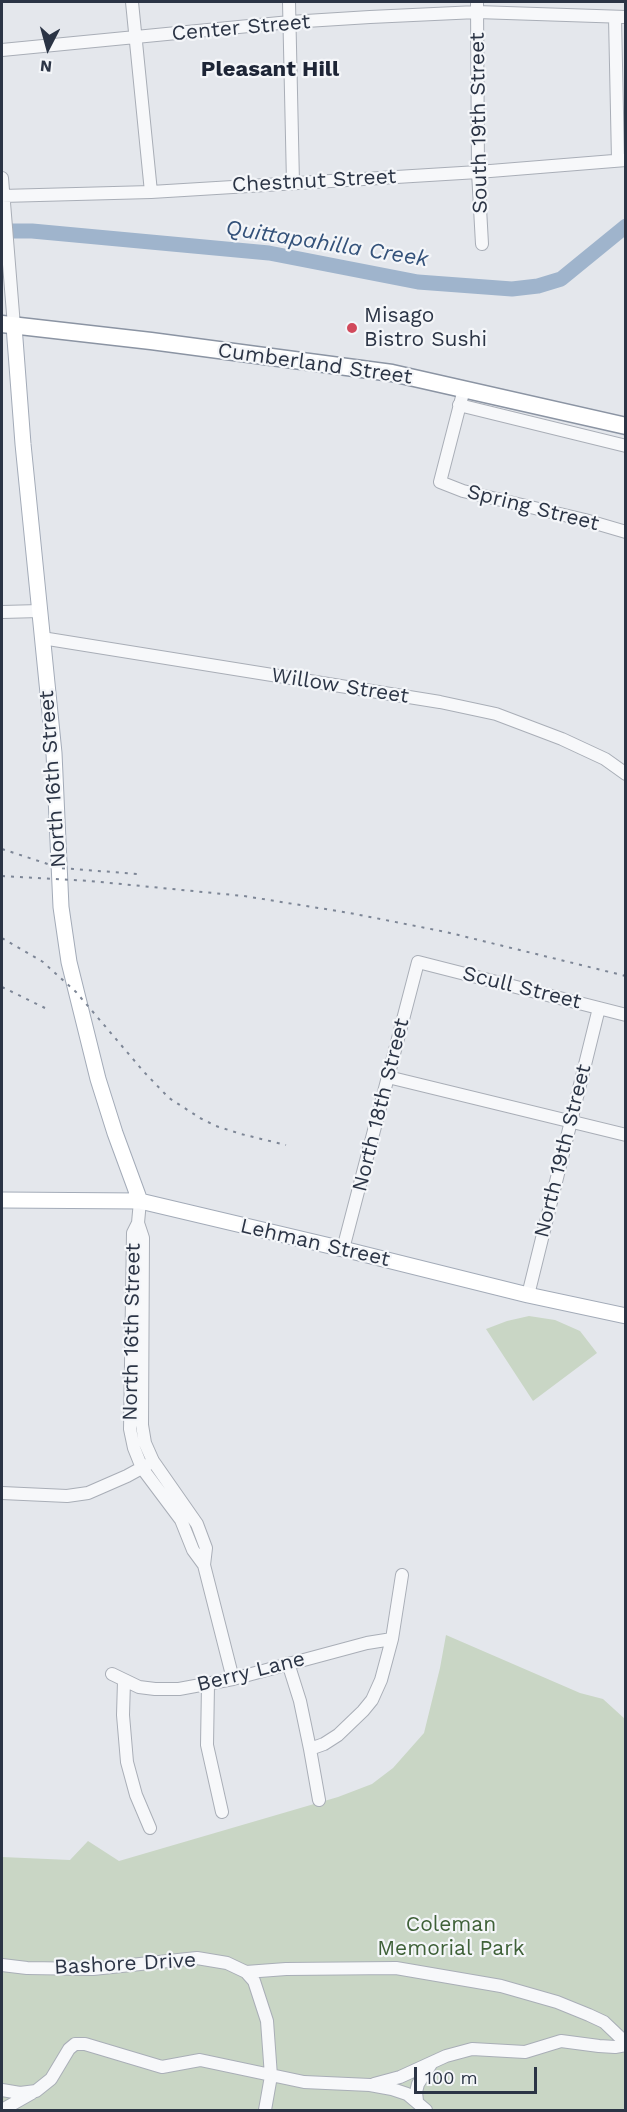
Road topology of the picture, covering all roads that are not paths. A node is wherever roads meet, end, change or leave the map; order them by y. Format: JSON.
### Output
{"nodes":[{"id":1,"x":132,"y":2,"type":"edge"},
{"id":2,"x":289,"y":2,"type":"edge"},
{"id":3,"x":477,"y":7,"type":"edge"},
{"id":4,"x":620,"y":17,"type":"edge"},
{"id":5,"x":290,"y":22,"type":"junction"},
{"id":6,"x":135,"y":38,"type":"junction"},
{"id":7,"x":2,"y":50,"type":"edge"},
{"id":8,"x":622,"y":160,"type":"edge"},
{"id":9,"x":478,"y":172,"type":"junction"},
{"id":10,"x":2,"y":178,"type":"edge"},
{"id":11,"x":293,"y":183,"type":"junction"},
{"id":12,"x":151,"y":192,"type":"junction"},
{"id":13,"x":3,"y":196,"type":"edge"},
{"id":14,"x":482,"y":244,"type":"dead end"},
{"id":15,"x":8,"y":325,"type":"edge"},
{"id":16,"x":464,"y":388,"type":"junction"},
{"id":17,"x":459,"y":405,"type":"junction"},
{"id":18,"x":626,"y":426,"type":"edge"},
{"id":19,"x":626,"y":446,"type":"edge"},
{"id":20,"x":626,"y":532,"type":"edge"},
{"id":21,"x":40,"y":611,"type":"junction"},
{"id":22,"x":2,"y":612,"type":"edge"},
{"id":23,"x":42,"y":638,"type":"junction"},
{"id":24,"x":626,"y":774,"type":"edge"},
{"id":25,"x":418,"y":962,"type":"joint"},
{"id":26,"x":599,"y":1008,"type":"junction"},
{"id":27,"x":626,"y":1014,"type":"edge"},
{"id":28,"x":388,"y":1077,"type":"junction"},
{"id":29,"x":570,"y":1121,"type":"junction"},
{"id":30,"x":626,"y":1135,"type":"edge"},
{"id":31,"x":2,"y":1200,"type":"edge"},
{"id":32,"x":140,"y":1202,"type":"junction"},
{"id":33,"x":138,"y":1223,"type":"junction"},
{"id":34,"x":343,"y":1249,"type":"junction"},
{"id":35,"x":528,"y":1295,"type":"junction"},
{"id":36,"x":626,"y":1316,"type":"edge"},
{"id":37,"x":153,"y":1461,"type":"junction"},
{"id":38,"x":142,"y":1468,"type":"junction"},
{"id":39,"x":2,"y":1493,"type":"edge"},
{"id":40,"x":204,"y":1565,"type":"junction"},
{"id":41,"x":402,"y":1575,"type":"dead end"},
{"id":42,"x":392,"y":1639,"type":"junction"},
{"id":43,"x":288,"y":1663,"type":"junction"},
{"id":44,"x":112,"y":1674,"type":"dead end"},
{"id":45,"x":233,"y":1679,"type":"junction"},
{"id":46,"x":124,"y":1681,"type":"junction"},
{"id":47,"x":208,"y":1685,"type":"junction"},
{"id":48,"x":310,"y":1749,"type":"junction"},
{"id":49,"x":319,"y":1800,"type":"dead end"},
{"id":50,"x":222,"y":1812,"type":"dead end"},
{"id":51,"x":150,"y":1828,"type":"dead end"},
{"id":52,"x":2,"y":1965,"type":"edge"},
{"id":53,"x":246,"y":1972,"type":"junction"},
{"id":54,"x":626,"y":2044,"type":"edge"},
{"id":55,"x":433,"y":2062,"type":"junction"},
{"id":56,"x":271,"y":2076,"type":"junction"},
{"id":57,"x":370,"y":2085,"type":"junction"},
{"id":58,"x":2,"y":2090,"type":"edge"},
{"id":59,"x":16,"y":2098,"type":"junction"},
{"id":60,"x":417,"y":2101,"type":"junction"},
{"id":61,"x":2,"y":2110,"type":"edge"},
{"id":62,"x":265,"y":2110,"type":"edge"},
{"id":63,"x":426,"y":2110,"type":"edge"}],
"edges":[{"from":1,"to":6,"type":"street"},
{"from":2,"to":5,"type":"street"},
{"from":3,"to":4,"type":"street","name":"Center Street"},
{"from":3,"to":5,"type":"street","name":"Center Street"},
{"from":3,"to":9,"type":"street","name":"South 19th Street"},
{"from":4,"to":8,"type":"street"},
{"from":5,"to":6,"type":"street","name":"Center Street"},
{"from":5,"to":11,"type":"street"},
{"from":6,"to":7,"type":"street","name":"Center Street"},
{"from":6,"to":12,"type":"street"},
{"from":8,"to":9,"type":"street","name":"Chestnut Street"},
{"from":9,"to":11,"type":"street","name":"Chestnut Street"},
{"from":9,"to":14,"type":"street","name":"South 19th Street"},
{"from":10,"to":13,"type":"street"},
{"from":11,"to":12,"type":"street","name":"Chestnut Street"},
{"from":12,"to":13,"type":"street","name":"Chestnut Street"},
{"from":13,"to":15,"type":"street"},
{"from":15,"to":16,"type":"highway","name":"Cumberland Street"},
{"from":15,"to":21,"type":"main road","name":"North 16th Street"},
{"from":16,"to":17,"type":"street"},
{"from":16,"to":18,"type":"highway","name":"Cumberland Street"},
{"from":17,"to":19,"type":"street"},
{"from":17,"to":20,"type":"street","name":"Spring Street"},
{"from":21,"to":22,"type":"street"},
{"from":21,"to":23,"type":"main road","name":"North 16th Street"},
{"from":23,"to":24,"type":"street","name":"Willow Street"},
{"from":23,"to":32,"type":"main road","name":"North 16th Street"},
{"from":25,"to":26,"type":"street","name":"Scull Street"},
{"from":25,"to":28,"type":"street","name":"North 18th Street"},
{"from":26,"to":27,"type":"street","name":"Scull Street"},
{"from":26,"to":29,"type":"street","name":"North 19th Street"},
{"from":28,"to":29,"type":"street"},
{"from":28,"to":34,"type":"street","name":"North 18th Street"},
{"from":29,"to":30,"type":"street"},
{"from":29,"to":35,"type":"street","name":"North 19th Street"},
{"from":31,"to":32,"type":"main road","name":"Lehman Street"},
{"from":32,"to":33,"type":"street","name":"North 16th Street"},
{"from":32,"to":34,"type":"main road","name":"Lehman Street"},
{"from":33,"to":37,"type":"street","name":"North 16th Street"},
{"from":33,"to":38,"type":"street","name":"North 16th Street"},
{"from":34,"to":35,"type":"main road","name":"Lehman Street"},
{"from":35,"to":36,"type":"main road","name":"Lehman Street"},
{"from":37,"to":38,"type":"street"},
{"from":37,"to":40,"type":"street","name":"North 16th Street"},
{"from":38,"to":39,"type":"street"},
{"from":38,"to":40,"type":"street","name":"North 16th Street"},
{"from":40,"to":45,"type":"street","name":"North 16th Street"},
{"from":41,"to":42,"type":"street"},
{"from":42,"to":43,"type":"street","name":"Berry Lane"},
{"from":42,"to":48,"type":"street"},
{"from":43,"to":45,"type":"street","name":"Berry Lane"},
{"from":43,"to":48,"type":"street"},
{"from":44,"to":46,"type":"street","name":"Berry Lane"},
{"from":45,"to":47,"type":"street","name":"Berry Lane"},
{"from":46,"to":47,"type":"street","name":"Berry Lane"},
{"from":46,"to":51,"type":"street"},
{"from":47,"to":50,"type":"street"},
{"from":48,"to":49,"type":"street"},
{"from":52,"to":53,"type":"street","name":"Bashore Drive"},
{"from":53,"to":54,"type":"street"},
{"from":53,"to":56,"type":"street"},
{"from":54,"to":55,"type":"street"},
{"from":55,"to":57,"type":"street"},
{"from":55,"to":60,"type":"street"},
{"from":56,"to":57,"type":"street"},
{"from":56,"to":59,"type":"street"},
{"from":56,"to":62,"type":"street"},
{"from":57,"to":60,"type":"street"},
{"from":58,"to":59,"type":"street"},
{"from":59,"to":61,"type":"street"},
{"from":60,"to":63,"type":"street"}]}
